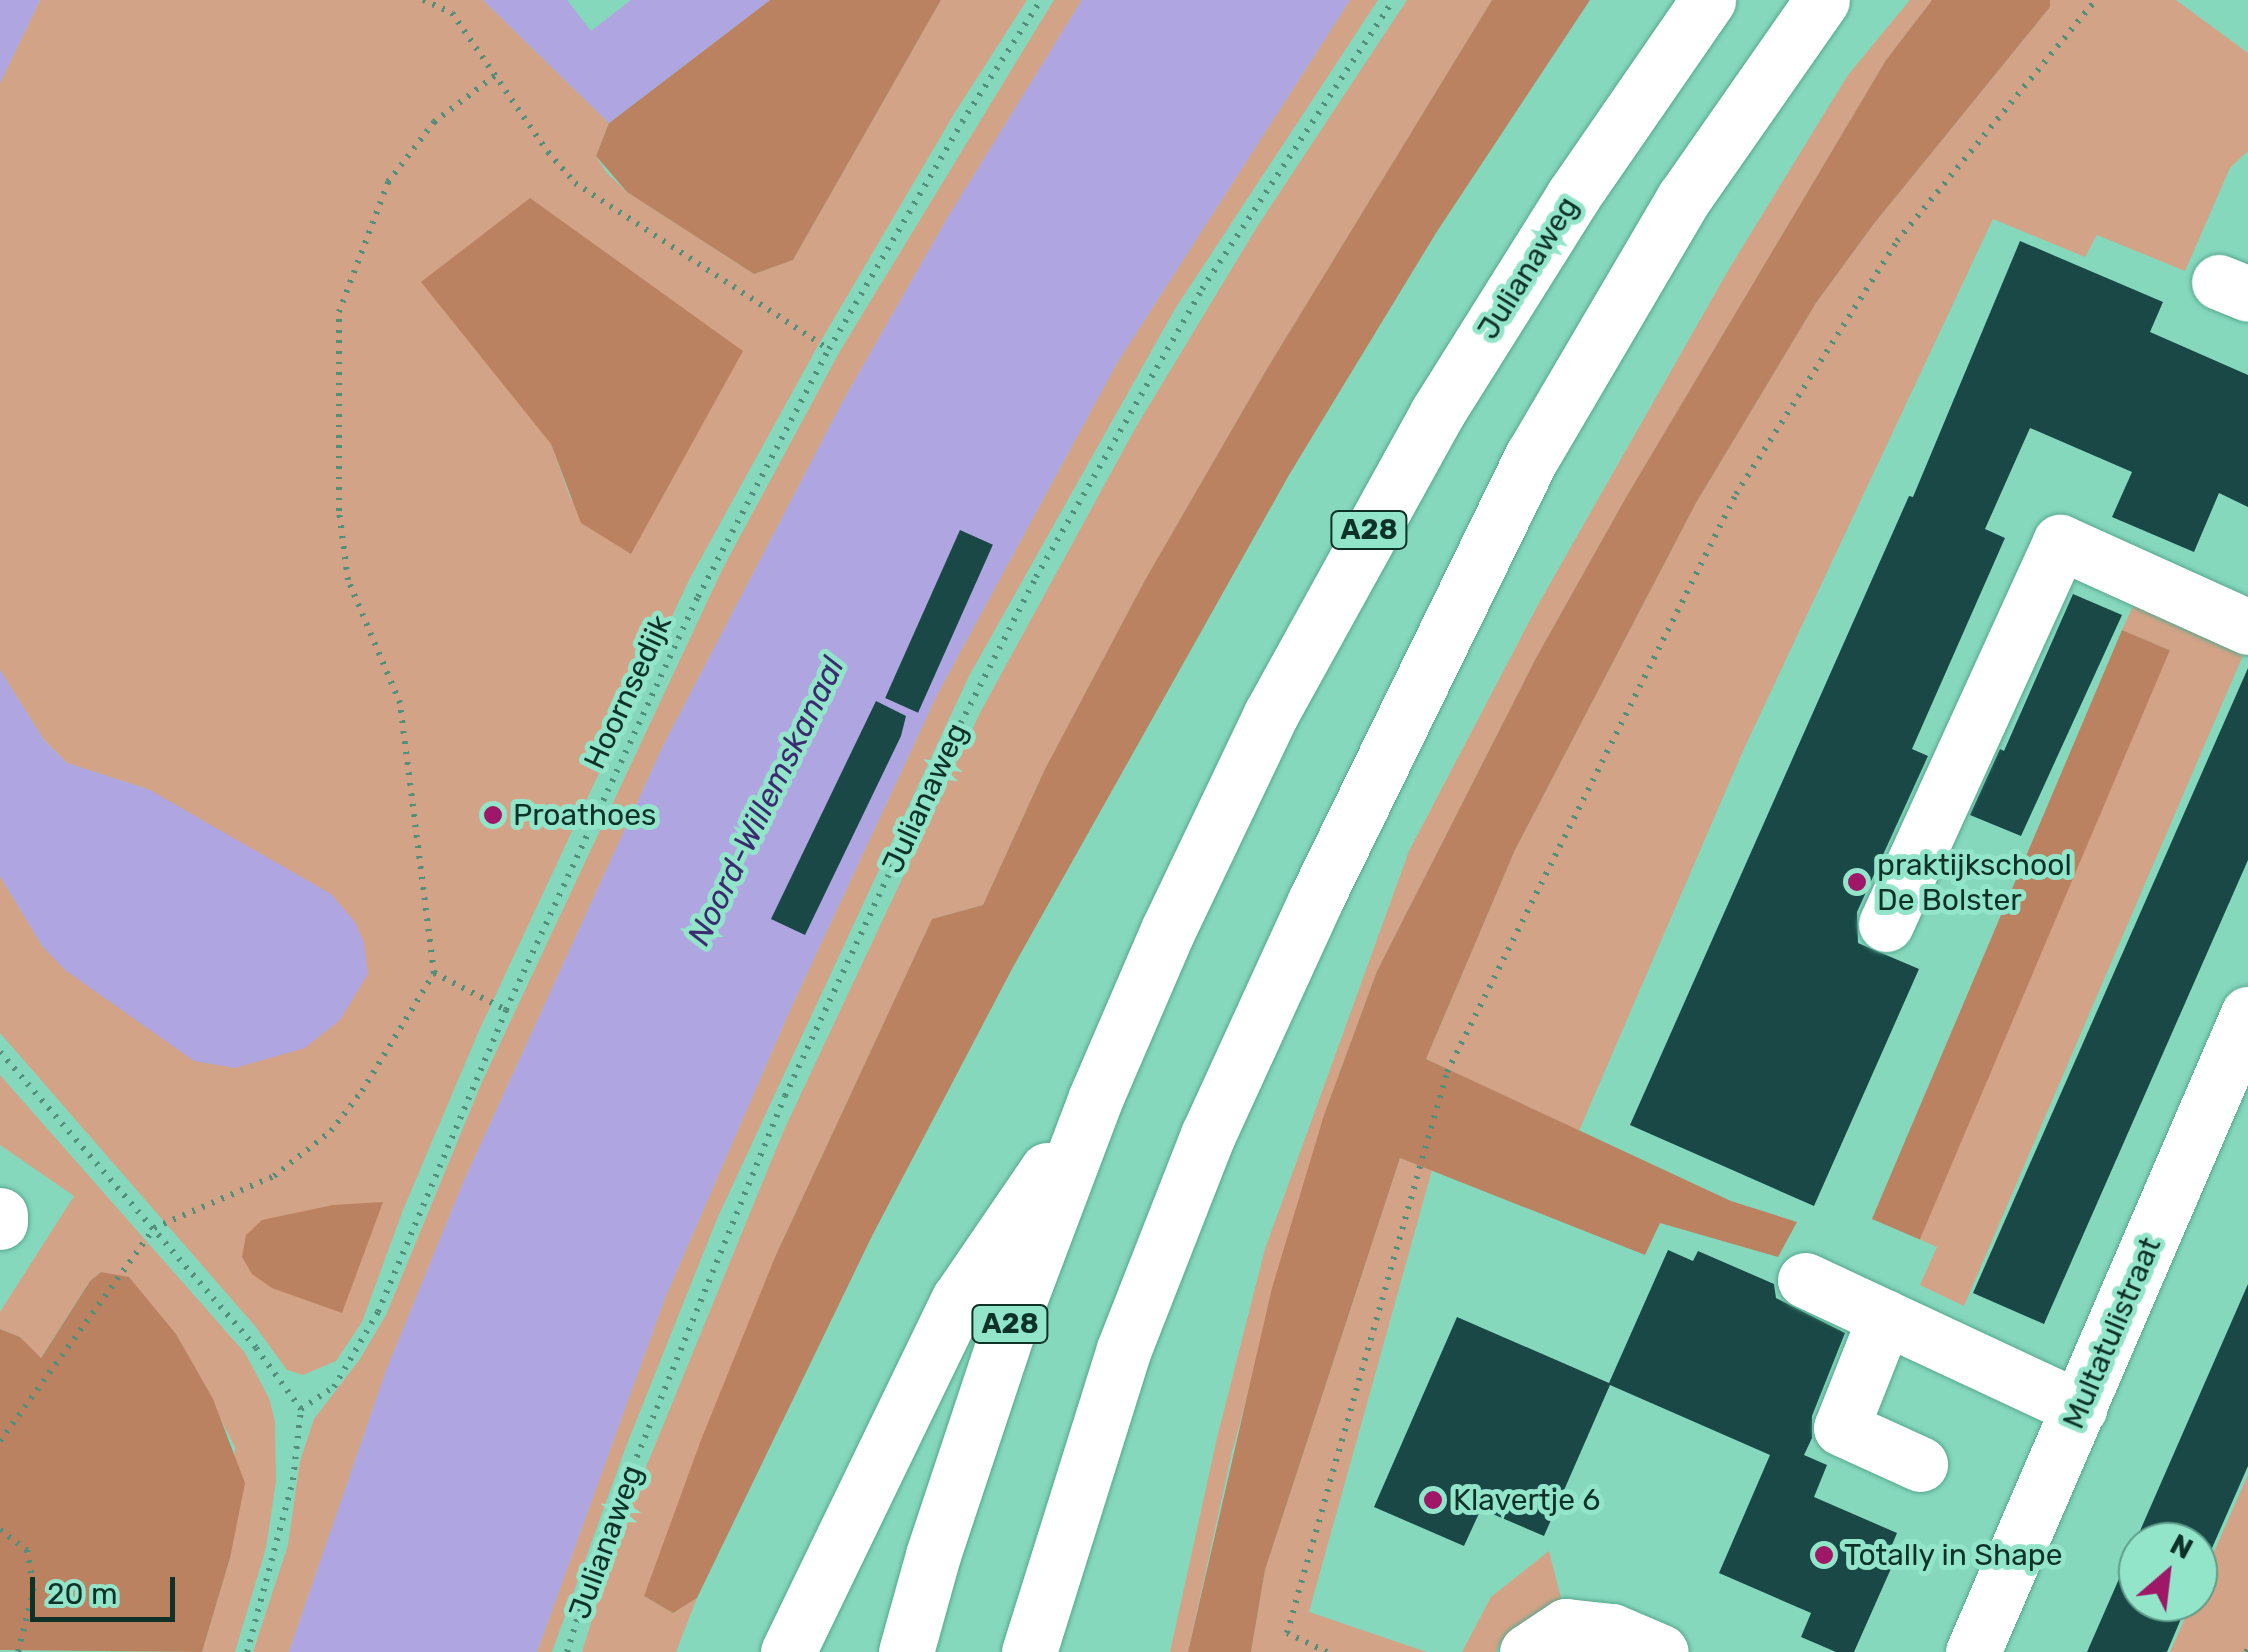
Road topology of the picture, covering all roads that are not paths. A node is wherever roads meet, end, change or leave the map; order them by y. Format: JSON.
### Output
{"nodes":[{"id":1,"x":1708,"y":0,"type":"edge"},
{"id":2,"x":1822,"y":0,"type":"edge"},
{"id":3,"x":2248,"y":627,"type":"edge"},
{"id":4,"x":1886,"y":924,"type":"dead end"},
{"id":5,"x":2248,"y":1014,"type":"edge"},
{"id":6,"x":1096,"y":1097,"type":"junction"},
{"id":7,"x":1805,"y":1280,"type":"dead end"},
{"id":8,"x":1885,"y":1317,"type":"junction"},
{"id":9,"x":2080,"y":1408,"type":"junction"},
{"id":10,"x":1920,"y":1464,"type":"dead end"},
{"id":11,"x":1052,"y":1580,"type":"junction"},
{"id":12,"x":788,"y":1652,"type":"edge"},
{"id":13,"x":906,"y":1652,"type":"edge"},
{"id":14,"x":1030,"y":1652,"type":"edge"},
{"id":15,"x":1042,"y":1652,"type":"edge"},
{"id":16,"x":1527,"y":1652,"type":"edge"},
{"id":17,"x":1662,"y":1652,"type":"edge"},
{"id":18,"x":1973,"y":1652,"type":"edge"}],
"edges":[{"from":1,"to":6,"type":"main road","name":"Julianaweg","number":"A28"},
{"from":2,"to":11,"type":"main road"},
{"from":3,"to":4,"type":"main road"},
{"from":5,"to":9,"type":"main road","name":"Multatulistraat"},
{"from":6,"to":12,"type":"main road","number":"A28"},
{"from":6,"to":13,"type":"main road","name":"Julianaweg","number":"A28"},
{"from":7,"to":8,"type":"main road"},
{"from":8,"to":9,"type":"main road"},
{"from":8,"to":10,"type":"main road"},
{"from":9,"to":18,"type":"main road","name":"Multatulistraat"},
{"from":11,"to":14,"type":"main road"},
{"from":11,"to":15,"type":"main road"},
{"from":16,"to":17,"type":"main road"}]}
